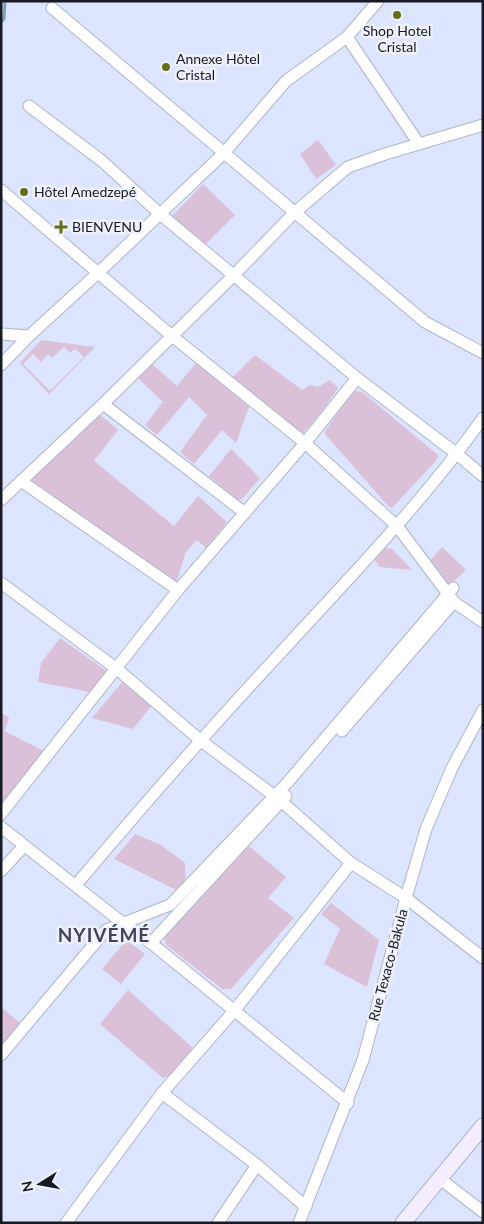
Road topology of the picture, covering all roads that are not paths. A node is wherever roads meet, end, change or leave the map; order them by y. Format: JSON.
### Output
{"nodes":[{"id":1,"x":378,"y":1,"type":"edge"},
{"id":2,"x":52,"y":8,"type":"dead end"},
{"id":3,"x":347,"y":37,"type":"junction"},
{"id":4,"x":29,"y":106,"type":"dead end"},
{"id":5,"x":483,"y":125,"type":"edge"},
{"id":6,"x":419,"y":144,"type":"junction"},
{"id":7,"x":224,"y":153,"type":"junction"},
{"id":8,"x":1,"y":190,"type":"edge"},
{"id":9,"x":294,"y":213,"type":"junction"},
{"id":10,"x":160,"y":214,"type":"junction"},
{"id":11,"x":99,"y":272,"type":"junction"},
{"id":12,"x":234,"y":275,"type":"junction"},
{"id":13,"x":1,"y":334,"type":"edge"},
{"id":14,"x":29,"y":336,"type":"junction"},
{"id":15,"x":172,"y":336,"type":"junction"},
{"id":16,"x":483,"y":353,"type":"edge"},
{"id":17,"x":1,"y":364,"type":"edge"},
{"id":18,"x":357,"y":378,"type":"junction"},
{"id":19,"x":103,"y":404,"type":"junction"},
{"id":20,"x":483,"y":418,"type":"edge"},
{"id":21,"x":305,"y":443,"type":"junction"},
{"id":22,"x":457,"y":454,"type":"junction"},
{"id":23,"x":483,"y":476,"type":"edge"},
{"id":24,"x":21,"y":480,"type":"junction"},
{"id":25,"x":1,"y":500,"type":"edge"},
{"id":26,"x":245,"y":513,"type":"junction"},
{"id":27,"x":397,"y":526,"type":"junction"},
{"id":28,"x":1,"y":583,"type":"edge"},
{"id":29,"x":453,"y":588,"type":"dead end"},
{"id":30,"x":178,"y":590,"type":"junction"},
{"id":31,"x":454,"y":602,"type":"junction"},
{"id":32,"x":483,"y":622,"type":"edge"},
{"id":33,"x":117,"y":669,"type":"junction"},
{"id":34,"x":483,"y":710,"type":"edge"},
{"id":35,"x":200,"y":740,"type":"junction"},
{"id":36,"x":281,"y":801,"type":"junction"},
{"id":37,"x":1,"y":814,"type":"edge"},
{"id":38,"x":1,"y":826,"type":"edge"},
{"id":39,"x":24,"y":846,"type":"junction"},
{"id":40,"x":351,"y":863,"type":"junction"},
{"id":41,"x":1,"y":871,"type":"edge"},
{"id":42,"x":76,"y":885,"type":"junction"},
{"id":43,"x":406,"y":898,"type":"junction"},
{"id":44,"x":115,"y":917,"type":"junction"},
{"id":45,"x":151,"y":943,"type":"junction"},
{"id":46,"x":482,"y":956,"type":"edge"},
{"id":47,"x":234,"y":1011,"type":"junction"},
{"id":48,"x":1,"y":1051,"type":"edge"},
{"id":49,"x":1,"y":1055,"type":"edge"},
{"id":50,"x":162,"y":1093,"type":"junction"},
{"id":51,"x":348,"y":1103,"type":"junction"},
{"id":52,"x":483,"y":1126,"type":"edge"},
{"id":53,"x":257,"y":1165,"type":"junction"},
{"id":54,"x":439,"y":1178,"type":"junction"},
{"id":55,"x":306,"y":1207,"type":"junction"},
{"id":56,"x":483,"y":1212,"type":"edge"},
{"id":57,"x":66,"y":1223,"type":"edge"},
{"id":58,"x":218,"y":1223,"type":"edge"},
{"id":59,"x":299,"y":1223,"type":"edge"},
{"id":60,"x":403,"y":1223,"type":"edge"}],
"edges":[{"from":1,"to":3,"type":"street"},
{"from":2,"to":7,"type":"street"},
{"from":3,"to":6,"type":"street"},
{"from":3,"to":7,"type":"street"},
{"from":4,"to":10,"type":"street"},
{"from":5,"to":6,"type":"street"},
{"from":6,"to":9,"type":"street"},
{"from":7,"to":9,"type":"street"},
{"from":7,"to":10,"type":"street"},
{"from":8,"to":11,"type":"street"},
{"from":9,"to":12,"type":"street"},
{"from":9,"to":16,"type":"street"},
{"from":10,"to":11,"type":"street"},
{"from":10,"to":12,"type":"street"},
{"from":11,"to":14,"type":"street"},
{"from":11,"to":15,"type":"street"},
{"from":12,"to":15,"type":"street"},
{"from":12,"to":18,"type":"street"},
{"from":13,"to":14,"type":"street"},
{"from":14,"to":17,"type":"street"},
{"from":15,"to":19,"type":"street"},
{"from":15,"to":21,"type":"street"},
{"from":18,"to":21,"type":"street"},
{"from":18,"to":22,"type":"street"},
{"from":19,"to":24,"type":"street"},
{"from":19,"to":26,"type":"street"},
{"from":20,"to":22,"type":"street"},
{"from":21,"to":26,"type":"street"},
{"from":21,"to":27,"type":"street"},
{"from":22,"to":23,"type":"street"},
{"from":22,"to":27,"type":"street"},
{"from":24,"to":25,"type":"street"},
{"from":24,"to":30,"type":"street"},
{"from":26,"to":30,"type":"street"},
{"from":27,"to":31,"type":"street"},
{"from":27,"to":35,"type":"street"},
{"from":28,"to":33,"type":"street"},
{"from":29,"to":49,"type":"street"},
{"from":30,"to":33,"type":"street"},
{"from":31,"to":32,"type":"street"},
{"from":31,"to":36,"type":"street"},
{"from":33,"to":35,"type":"street"},
{"from":33,"to":37,"type":"street"},
{"from":34,"to":43,"type":"street","name":"Rue Texaco-Bakula"},
{"from":35,"to":36,"type":"street"},
{"from":35,"to":42,"type":"street"},
{"from":36,"to":40,"type":"street"},
{"from":36,"to":45,"type":"street"},
{"from":38,"to":39,"type":"street"},
{"from":39,"to":41,"type":"street"},
{"from":39,"to":42,"type":"street"},
{"from":40,"to":43,"type":"street"},
{"from":40,"to":47,"type":"street"},
{"from":42,"to":44,"type":"street"},
{"from":43,"to":46,"type":"street"},
{"from":43,"to":51,"type":"street","name":"Rue Texaco-Bakula"},
{"from":44,"to":45,"type":"street"},
{"from":44,"to":48,"type":"street"},
{"from":45,"to":47,"type":"street"},
{"from":47,"to":50,"type":"street"},
{"from":47,"to":51,"type":"street"},
{"from":50,"to":53,"type":"street"},
{"from":50,"to":57,"type":"street"},
{"from":51,"to":55,"type":"street","name":"Rue Texaco-Bakula"},
{"from":52,"to":54,"type":"main road"},
{"from":53,"to":55,"type":"street"},
{"from":53,"to":58,"type":"street"},
{"from":54,"to":56,"type":"street"},
{"from":54,"to":60,"type":"main road"},
{"from":55,"to":59,"type":"street","name":"Rue Texaco-Bakula"}]}
